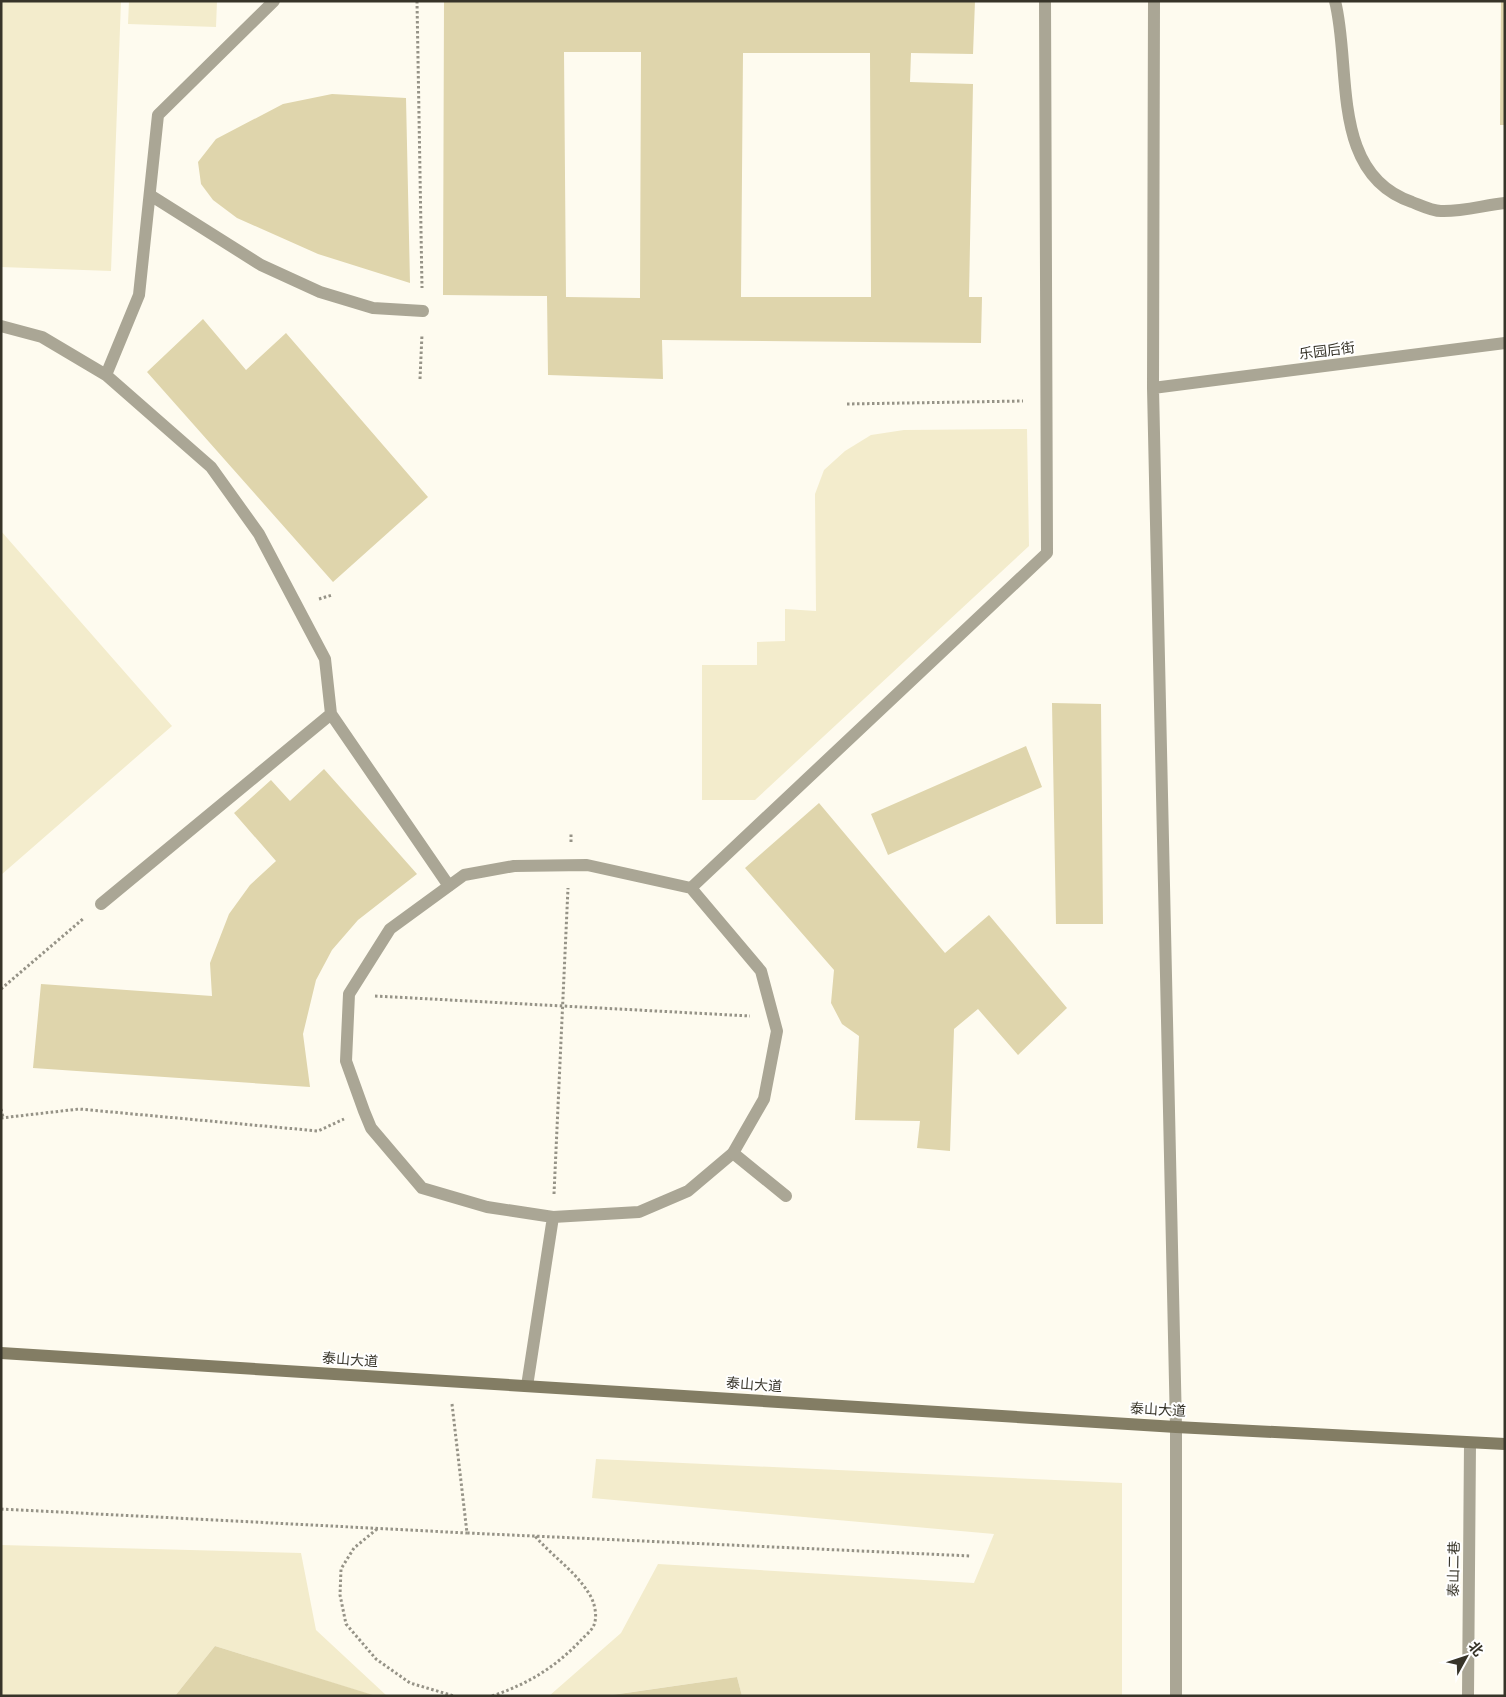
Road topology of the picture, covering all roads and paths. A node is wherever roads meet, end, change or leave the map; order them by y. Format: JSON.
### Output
{"nodes":[{"id":1,"x":274,"y":1,"type":"edge"},
{"id":2,"x":416,"y":1,"type":"edge"},
{"id":3,"x":1045,"y":1,"type":"edge"},
{"id":4,"x":1154,"y":1,"type":"edge"},
{"id":5,"x":1335,"y":1,"type":"edge"},
{"id":6,"x":150,"y":195,"type":"junction"},
{"id":7,"x":1505,"y":203,"type":"edge"},
{"id":8,"x":423,"y":311,"type":"junction"},
{"id":9,"x":1,"y":326,"type":"edge"},
{"id":10,"x":1505,"y":343,"type":"edge"},
{"id":11,"x":106,"y":375,"type":"junction"},
{"id":12,"x":420,"y":379,"type":"dead end"},
{"id":13,"x":1153,"y":388,"type":"junction"},
{"id":14,"x":1046,"y":401,"type":"junction"},
{"id":15,"x":847,"y":404,"type":"dead end"},
{"id":16,"x":331,"y":714,"type":"junction"},
{"id":17,"x":571,"y":832,"type":"dead end"},
{"id":18,"x":570,"y":865,"type":"junction"},
{"id":19,"x":449,"y":886,"type":"junction"},
{"id":20,"x":691,"y":888,"type":"junction"},
{"id":21,"x":101,"y":904,"type":"joint"},
{"id":22,"x":1,"y":989,"type":"edge"},
{"id":23,"x":349,"y":994,"type":"junction"},
{"id":24,"x":562,"y":1006,"type":"junction"},
{"id":25,"x":774,"y":1018,"type":"junction"},
{"id":26,"x":1,"y":1109,"type":"edge"},
{"id":27,"x":364,"y":1111,"type":"junction"},
{"id":28,"x":2,"y":1117,"type":"edge"},
{"id":29,"x":733,"y":1153,"type":"junction"},
{"id":30,"x":786,"y":1196,"type":"dead end"},
{"id":31,"x":553,"y":1217,"type":"junction"},
{"id":32,"x":1,"y":1353,"type":"edge"},
{"id":33,"x":449,"y":1381,"type":"junction"},
{"id":34,"x":527,"y":1386,"type":"junction"},
{"id":35,"x":1176,"y":1427,"type":"junction"},
{"id":36,"x":1470,"y":1442,"type":"junction"},
{"id":37,"x":1505,"y":1444,"type":"edge"},
{"id":38,"x":1,"y":1509,"type":"edge"},
{"id":39,"x":378,"y":1528,"type":"junction"},
{"id":40,"x":467,"y":1533,"type":"junction"},
{"id":41,"x":536,"y":1536,"type":"junction"},
{"id":42,"x":971,"y":1556,"type":"dead end"},
{"id":43,"x":454,"y":1696,"type":"edge"},
{"id":44,"x":492,"y":1696,"type":"edge"},
{"id":45,"x":1176,"y":1696,"type":"edge"},
{"id":46,"x":1468,"y":1696,"type":"edge"}],
"edges":[{"from":1,"to":6,"type":"street"},
{"from":2,"to":8,"type":"path"},
{"from":3,"to":14,"type":"street"},
{"from":4,"to":13,"type":"street"},
{"from":5,"to":7,"type":"street"},
{"from":6,"to":8,"type":"street"},
{"from":6,"to":11,"type":"street"},
{"from":8,"to":12,"type":"path"},
{"from":9,"to":11,"type":"street"},
{"from":10,"to":13,"type":"street","name":"乐园后街"},
{"from":11,"to":16,"type":"street"},
{"from":13,"to":35,"type":"street"},
{"from":14,"to":15,"type":"path"},
{"from":14,"to":20,"type":"street"},
{"from":16,"to":19,"type":"street"},
{"from":16,"to":21,"type":"street"},
{"from":17,"to":18,"type":"path"},
{"from":18,"to":19,"type":"street"},
{"from":18,"to":20,"type":"street"},
{"from":18,"to":24,"type":"path"},
{"from":19,"to":23,"type":"street"},
{"from":20,"to":25,"type":"street"},
{"from":21,"to":22,"type":"path"},
{"from":23,"to":24,"type":"path"},
{"from":23,"to":27,"type":"street"},
{"from":24,"to":25,"type":"path"},
{"from":24,"to":31,"type":"path"},
{"from":25,"to":29,"type":"street"},
{"from":26,"to":28,"type":"path"},
{"from":27,"to":28,"type":"path"},
{"from":27,"to":31,"type":"street"},
{"from":29,"to":30,"type":"street"},
{"from":29,"to":31,"type":"street"},
{"from":31,"to":34,"type":"street"},
{"from":32,"to":33,"type":"street","name":"泰山大道"},
{"from":33,"to":34,"type":"street","name":"泰山大道"},
{"from":33,"to":40,"type":"path"},
{"from":34,"to":35,"type":"street","name":"泰山大道"},
{"from":35,"to":36,"type":"street","name":"泰山大道"},
{"from":35,"to":45,"type":"street"},
{"from":36,"to":37,"type":"street","name":"泰山大道"},
{"from":36,"to":46,"type":"street","name":"泰山二巷"},
{"from":38,"to":39,"type":"path"},
{"from":39,"to":40,"type":"path"},
{"from":39,"to":43,"type":"path"},
{"from":40,"to":41,"type":"path"},
{"from":41,"to":42,"type":"path"},
{"from":41,"to":44,"type":"path"}]}
